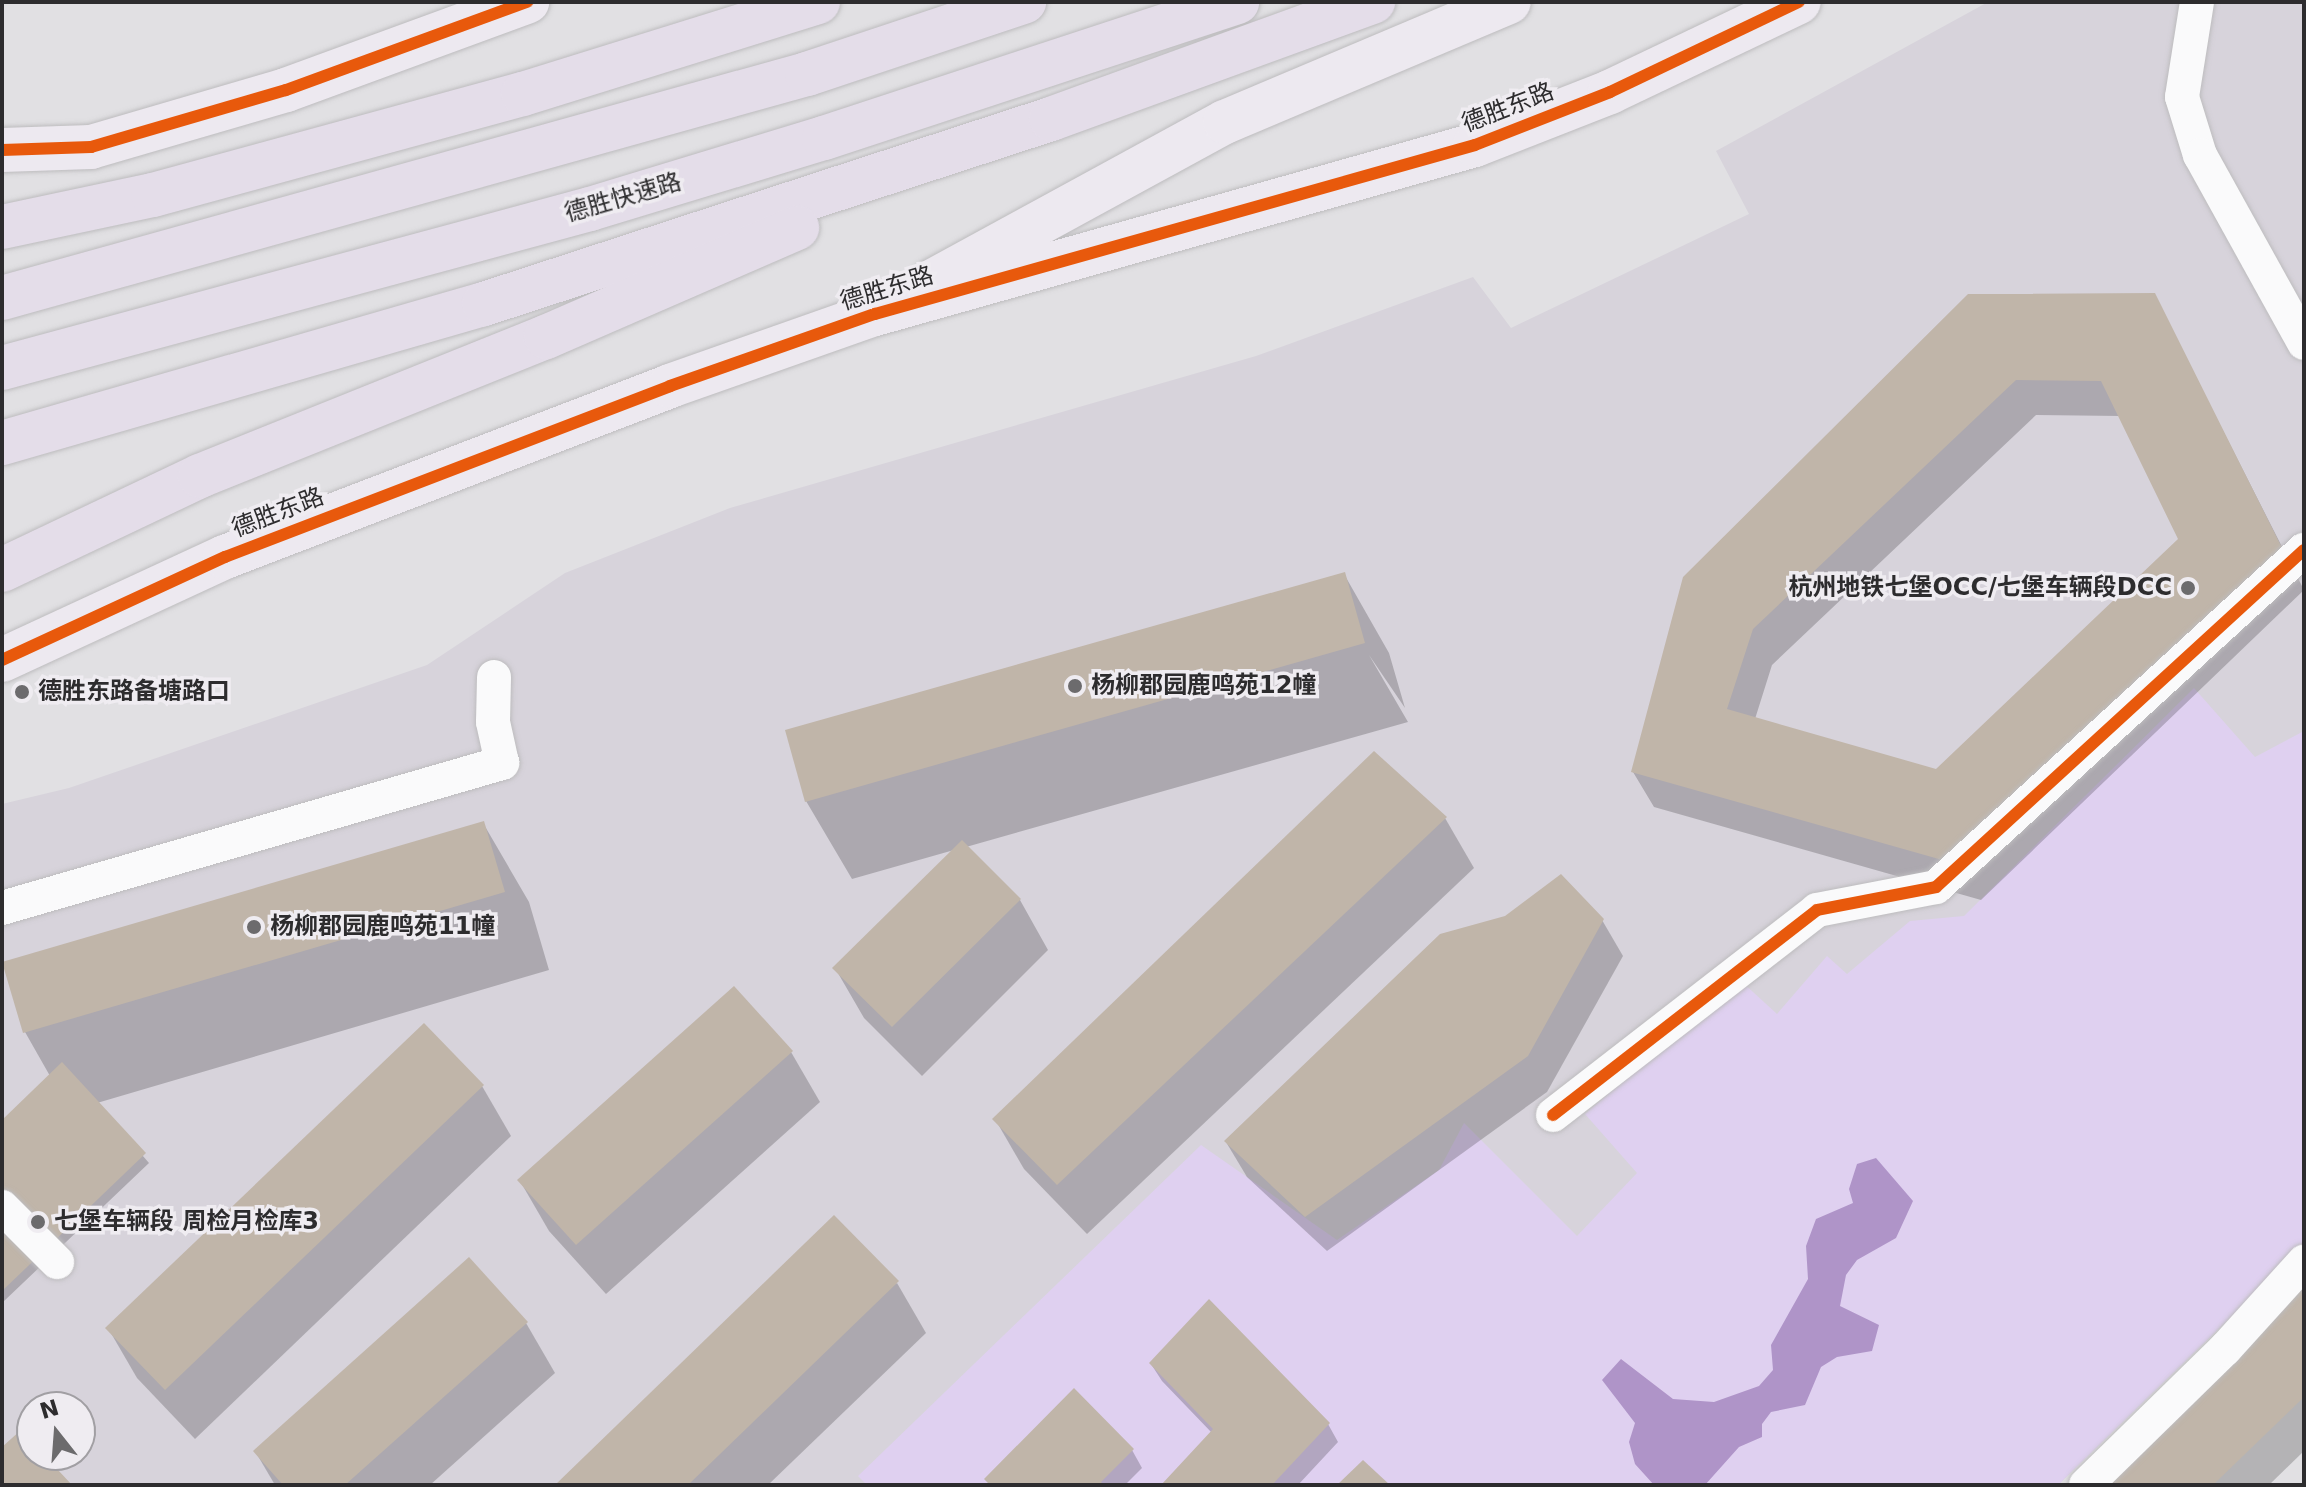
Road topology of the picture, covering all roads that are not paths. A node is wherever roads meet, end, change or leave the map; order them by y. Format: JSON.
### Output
{"nodes":[{"id":1,"x":527,"y":2,"type":"edge"},
{"id":2,"x":1024,"y":2,"type":"edge"},
{"id":3,"x":1237,"y":2,"type":"edge"},
{"id":4,"x":1373,"y":2,"type":"edge"},
{"id":5,"x":1509,"y":2,"type":"edge"},
{"id":6,"x":1799,"y":2,"type":"edge"},
{"id":7,"x":2197,"y":2,"type":"edge"},
{"id":8,"x":803,"y":7,"type":"edge"},
{"id":9,"x":1051,"y":119,"type":"junction"},
{"id":10,"x":2,"y":150,"type":"edge"},
{"id":11,"x":2,"y":227,"type":"edge"},
{"id":12,"x":2,"y":298,"type":"edge"},
{"id":13,"x":875,"y":314,"type":"junction"},
{"id":14,"x":2304,"y":343,"type":"edge"},
{"id":15,"x":2,"y":368,"type":"edge"},
{"id":16,"x":2,"y":443,"type":"edge"},
{"id":17,"x":2304,"y":550,"type":"edge"},
{"id":18,"x":2,"y":570,"type":"edge"},
{"id":19,"x":2,"y":660,"type":"edge"},
{"id":20,"x":494,"y":677,"type":"dead end"},
{"id":21,"x":2,"y":908,"type":"edge"},
{"id":22,"x":1553,"y":1115,"type":"dead end"},
{"id":23,"x":2,"y":1207,"type":"edge"},
{"id":24,"x":57,"y":1262,"type":"dead end"},
{"id":25,"x":2304,"y":1262,"type":"edge"},
{"id":26,"x":2086,"y":1485,"type":"edge"}],
"edges":[{"from":1,"to":10,"type":"main road"},
{"from":2,"to":12,"type":"highway"},
{"from":3,"to":15,"type":"highway","name":"德胜快速路"},
{"from":4,"to":9,"type":"highway"},
{"from":5,"to":13,"type":"main road"},
{"from":6,"to":13,"type":"main road","name":"德胜东路"},
{"from":7,"to":14,"type":"street"},
{"from":8,"to":11,"type":"highway"},
{"from":9,"to":16,"type":"highway"},
{"from":9,"to":18,"type":"highway"},
{"from":13,"to":19,"type":"main road","name":"德胜东路"},
{"from":17,"to":22,"type":"street"},
{"from":20,"to":21,"type":"street"},
{"from":23,"to":24,"type":"street"},
{"from":25,"to":26,"type":"street"}]}
